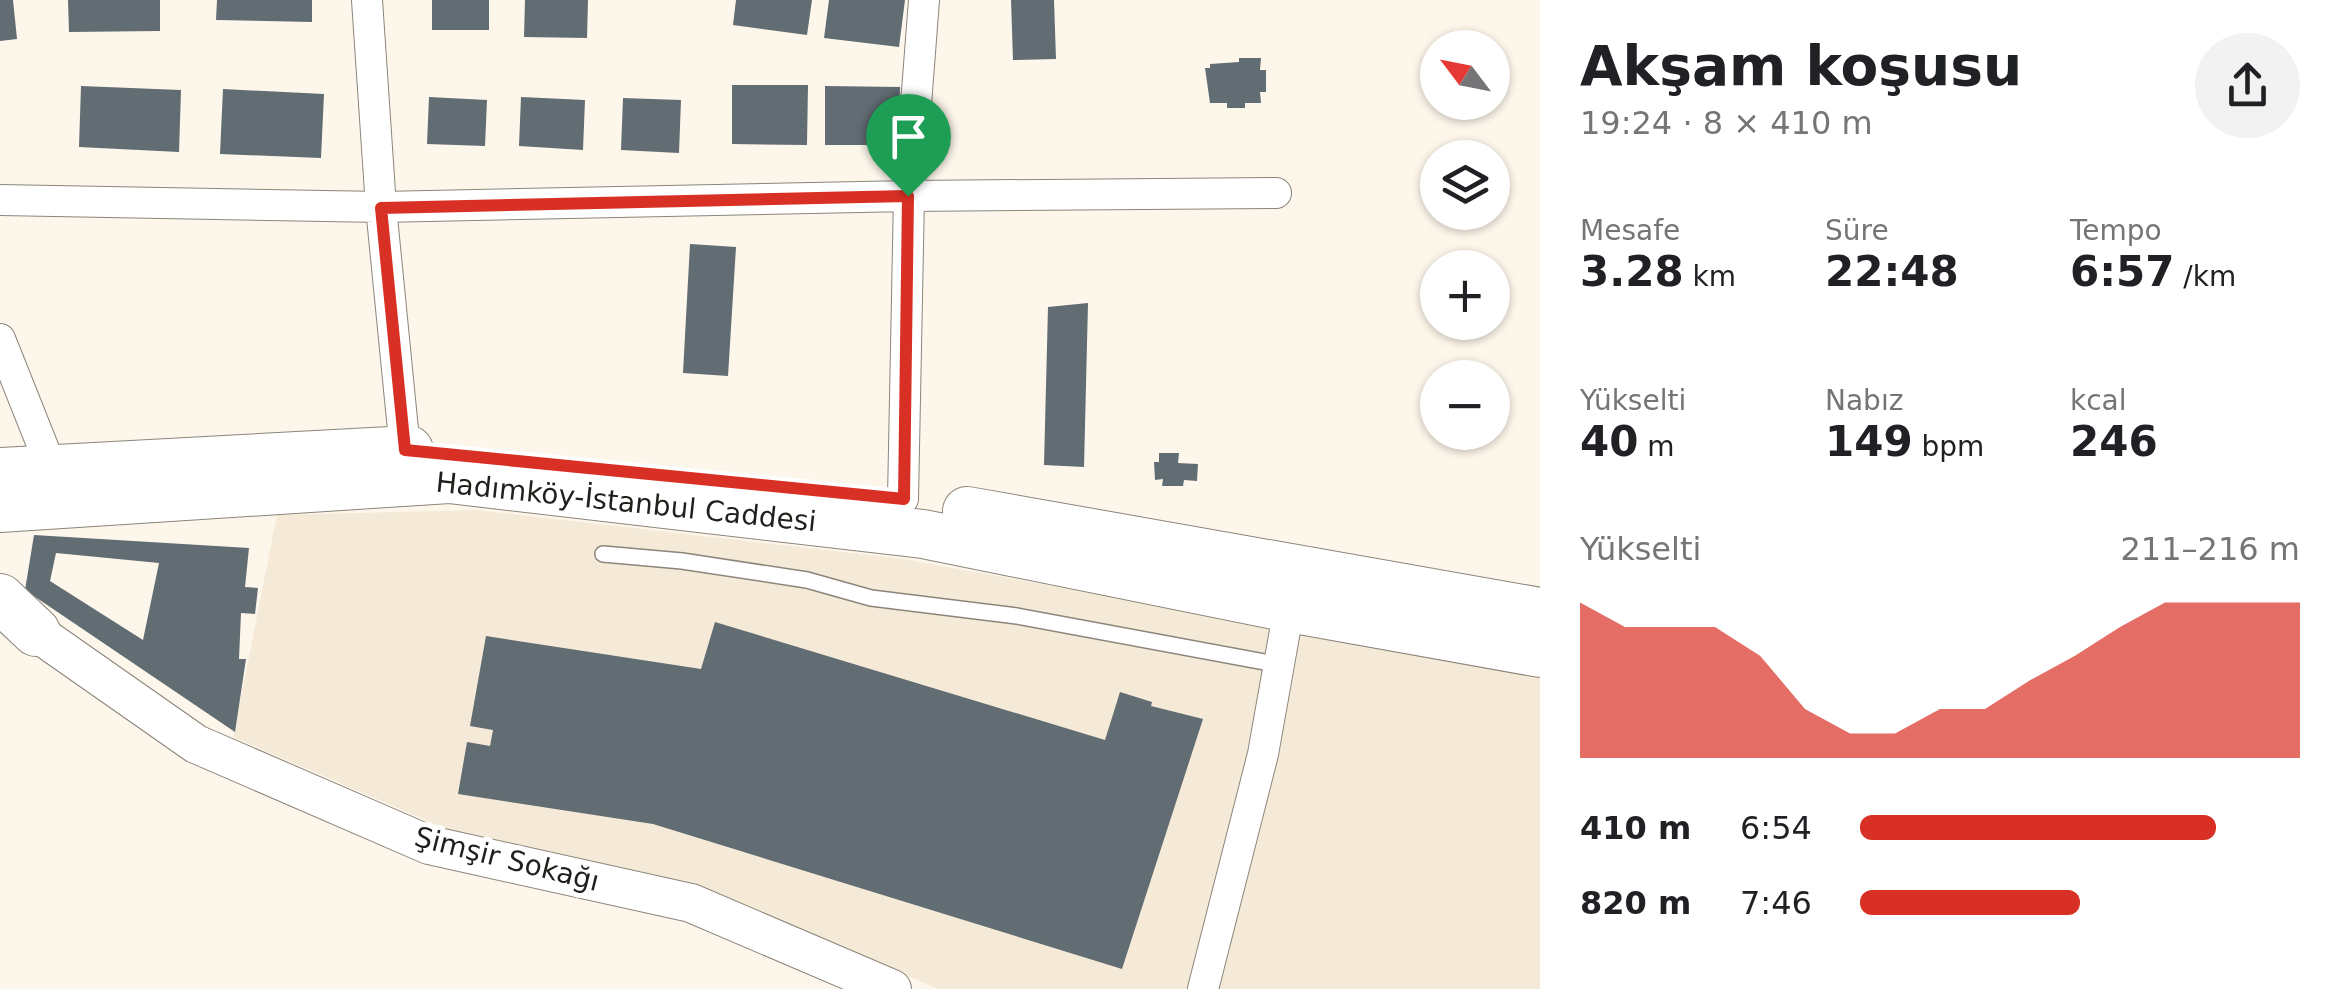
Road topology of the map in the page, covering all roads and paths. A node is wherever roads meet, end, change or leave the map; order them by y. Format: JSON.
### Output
{"nodes":[{"id":1,"x":366,"y":0,"type":"edge"},
{"id":2,"x":924,"y":0,"type":"edge"},
{"id":3,"x":1276,"y":193,"type":"dead end"},
{"id":4,"x":908,"y":196,"type":"junction"},
{"id":5,"x":0,"y":200,"type":"edge"},
{"id":6,"x":381,"y":208,"type":"junction"},
{"id":7,"x":0,"y":339,"type":"edge"},
{"id":8,"x":405,"y":450,"type":"junction"},
{"id":9,"x":50,"y":467,"type":"junction"},
{"id":10,"x":0,"y":472,"type":"edge"},
{"id":11,"x":904,"y":499,"type":"junction"},
{"id":12,"x":0,"y":508,"type":"edge"},
{"id":13,"x":603,"y":554,"type":"dead end"},
{"id":14,"x":0,"y":598,"type":"edge"},
{"id":15,"x":1289,"y":608,"type":"junction"},
{"id":16,"x":1540,"y":612,"type":"edge"},
{"id":17,"x":18,"y":625,"type":"edge"},
{"id":18,"x":1540,"y":653,"type":"edge"},
{"id":19,"x":1280,"y":665,"type":"junction"},
{"id":20,"x":892,"y":989,"type":"edge"},
{"id":21,"x":1203,"y":989,"type":"edge"}],
"edges":[{"from":1,"to":6,"type":"street"},
{"from":2,"to":4,"type":"street"},
{"from":3,"to":4,"type":"street"},
{"from":4,"to":6,"type":"street"},
{"from":4,"to":11,"type":"street"},
{"from":5,"to":6,"type":"street"},
{"from":6,"to":8,"type":"street"},
{"from":7,"to":9,"type":"street"},
{"from":8,"to":9,"type":"main road","name":"Hadımköy-İstanbul Caddesi"},
{"from":8,"to":11,"type":"main road","name":"Hadımköy-İstanbul Caddesi"},
{"from":9,"to":10,"type":"main road","name":"Hadımköy-İstanbul Caddesi"},
{"from":11,"to":16,"type":"main road","name":"Hadımköy-İstanbul Caddesi"},
{"from":12,"to":15,"type":"main road","name":"Hadımköy-İstanbul Caddesi"},
{"from":13,"to":19,"type":"lane"},
{"from":14,"to":17,"type":"main road"},
{"from":15,"to":18,"type":"main road","name":"Hadımköy-İstanbul Caddesi"},
{"from":15,"to":19,"type":"street"},
{"from":17,"to":20,"type":"street","name":"Şimşir Sokağı"},
{"from":19,"to":21,"type":"street"}]}
